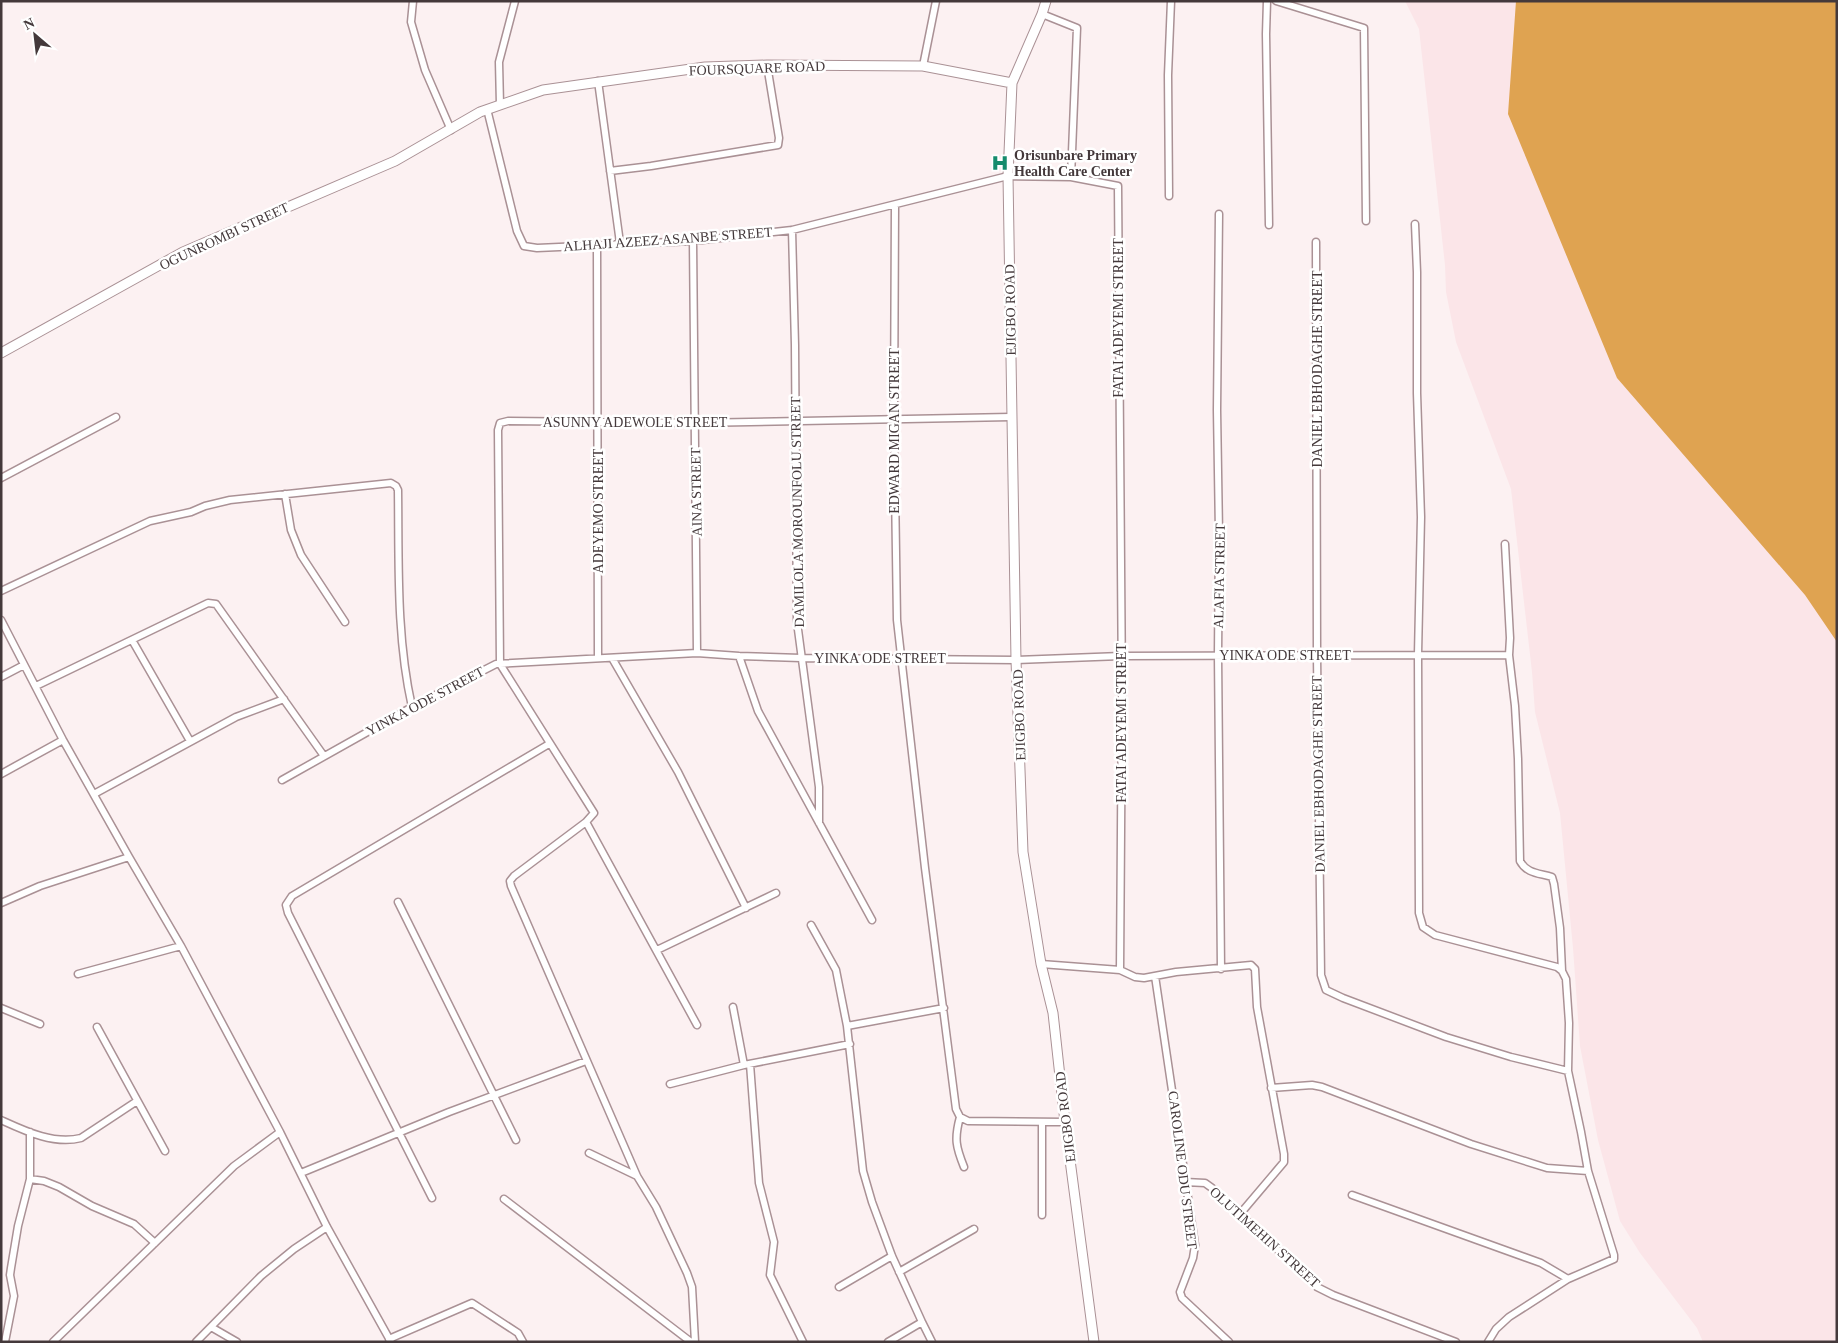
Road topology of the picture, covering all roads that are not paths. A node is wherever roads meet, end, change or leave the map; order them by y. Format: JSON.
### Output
{"nodes":[{"id":1,"x":413,"y":1,"type":"edge"},
{"id":2,"x":515,"y":1,"type":"edge"},
{"id":3,"x":936,"y":1,"type":"edge"},
{"id":4,"x":1046,"y":1,"type":"edge"},
{"id":5,"x":1171,"y":1,"type":"edge"},
{"id":6,"x":1267,"y":1,"type":"edge"},
{"id":7,"x":1276,"y":1,"type":"edge"},
{"id":8,"x":1042,"y":14,"type":"junction"},
{"id":9,"x":767,"y":64,"type":"junction"},
{"id":10,"x":923,"y":66,"type":"junction"},
{"id":11,"x":598,"y":81,"type":"junction"},
{"id":12,"x":1012,"y":84,"type":"junction"},
{"id":13,"x":500,"y":105,"type":"junction"},
{"id":14,"x":487,"y":109,"type":"junction"},
{"id":15,"x":451,"y":130,"type":"junction"},
{"id":16,"x":610,"y":171,"type":"junction"},
{"id":17,"x":1008,"y":176,"type":"junction"},
{"id":18,"x":1071,"y":177,"type":"junction"},
{"id":19,"x":1169,"y":196,"type":"dead end"},
{"id":20,"x":895,"y":205,"type":"junction"},
{"id":21,"x":1219,"y":214,"type":"dead end"},
{"id":22,"x":1366,"y":221,"type":"dead end"},
{"id":23,"x":1414,"y":224,"type":"dead end"},
{"id":24,"x":1269,"y":225,"type":"dead end"},
{"id":25,"x":792,"y":230,"type":"junction"},
{"id":26,"x":693,"y":241,"type":"junction"},
{"id":27,"x":1316,"y":242,"type":"dead end"},
{"id":28,"x":620,"y":244,"type":"junction"},
{"id":29,"x":597,"y":245,"type":"junction"},
{"id":30,"x":1,"y":353,"type":"edge"},
{"id":31,"x":116,"y":417,"type":"dead end"},
{"id":32,"x":1011,"y":417,"type":"junction"},
{"id":33,"x":894,"y":420,"type":"junction"},
{"id":34,"x":795,"y":422,"type":"junction"},
{"id":35,"x":597,"y":423,"type":"junction"},
{"id":36,"x":695,"y":423,"type":"junction"},
{"id":37,"x":1,"y":478,"type":"edge"},
{"id":38,"x":285,"y":494,"type":"junction"},
{"id":39,"x":1505,"y":544,"type":"dead end"},
{"id":40,"x":1,"y":592,"type":"edge"},
{"id":41,"x":1,"y":620,"type":"edge"},
{"id":42,"x":345,"y":622,"type":"dead end"},
{"id":43,"x":132,"y":640,"type":"junction"},
{"id":44,"x":698,"y":653,"type":"junction"},
{"id":45,"x":1418,"y":654,"type":"junction"},
{"id":46,"x":1218,"y":655,"type":"junction"},
{"id":47,"x":1509,"y":655,"type":"junction"},
{"id":48,"x":739,"y":656,"type":"junction"},
{"id":49,"x":1121,"y":656,"type":"junction"},
{"id":50,"x":1317,"y":656,"type":"junction"},
{"id":51,"x":598,"y":658,"type":"junction"},
{"id":52,"x":612,"y":658,"type":"junction"},
{"id":53,"x":801,"y":658,"type":"junction"},
{"id":54,"x":900,"y":658,"type":"junction"},
{"id":55,"x":1016,"y":660,"type":"junction"},
{"id":56,"x":500,"y":664,"type":"junction"},
{"id":57,"x":24,"y":665,"type":"junction"},
{"id":58,"x":1,"y":677,"type":"edge"},
{"id":59,"x":36,"y":686,"type":"junction"},
{"id":60,"x":284,"y":699,"type":"junction"},
{"id":61,"x":412,"y":707,"type":"junction"},
{"id":62,"x":63,"y":740,"type":"junction"},
{"id":63,"x":190,"y":742,"type":"junction"},
{"id":64,"x":549,"y":744,"type":"junction"},
{"id":65,"x":324,"y":756,"type":"junction"},
{"id":66,"x":1,"y":774,"type":"edge"},
{"id":67,"x":282,"y":780,"type":"dead end"},
{"id":68,"x":94,"y":794,"type":"junction"},
{"id":69,"x":586,"y":822,"type":"junction"},
{"id":70,"x":819,"y":823,"type":"junction"},
{"id":71,"x":128,"y":857,"type":"junction"},
{"id":72,"x":776,"y":893,"type":"dead end"},
{"id":73,"x":398,"y":902,"type":"dead end"},
{"id":74,"x":1,"y":903,"type":"edge"},
{"id":75,"x":746,"y":908,"type":"junction"},
{"id":76,"x":872,"y":920,"type":"dead end"},
{"id":77,"x":811,"y":925,"type":"dead end"},
{"id":78,"x":181,"y":946,"type":"junction"},
{"id":79,"x":656,"y":950,"type":"junction"},
{"id":80,"x":1042,"y":964,"type":"junction"},
{"id":81,"x":1221,"y":969,"type":"junction"},
{"id":82,"x":1120,"y":970,"type":"junction"},
{"id":83,"x":1562,"y":971,"type":"junction"},
{"id":84,"x":78,"y":974,"type":"dead end"},
{"id":85,"x":1155,"y":976,"type":"junction"},
{"id":86,"x":733,"y":1007,"type":"dead end"},
{"id":87,"x":1,"y":1008,"type":"edge"},
{"id":88,"x":944,"y":1008,"type":"junction"},
{"id":89,"x":40,"y":1024,"type":"dead end"},
{"id":90,"x":697,"y":1025,"type":"dead end"},
{"id":91,"x":847,"y":1026,"type":"junction"},
{"id":92,"x":97,"y":1027,"type":"dead end"},
{"id":93,"x":850,"y":1044,"type":"junction"},
{"id":94,"x":586,"y":1061,"type":"junction"},
{"id":95,"x":747,"y":1065,"type":"junction"},
{"id":96,"x":1568,"y":1071,"type":"junction"},
{"id":97,"x":670,"y":1084,"type":"dead end"},
{"id":98,"x":1271,"y":1088,"type":"junction"},
{"id":99,"x":495,"y":1095,"type":"junction"},
{"id":100,"x":137,"y":1101,"type":"junction"},
{"id":101,"x":960,"y":1117,"type":"junction"},
{"id":102,"x":1,"y":1120,"type":"edge"},
{"id":103,"x":1065,"y":1122,"type":"junction"},
{"id":104,"x":1042,"y":1123,"type":"junction"},
{"id":105,"x":399,"y":1131,"type":"junction"},
{"id":106,"x":30,"y":1132,"type":"junction"},
{"id":107,"x":280,"y":1132,"type":"junction"},
{"id":108,"x":516,"y":1140,"type":"dead end"},
{"id":109,"x":165,"y":1151,"type":"dead end"},
{"id":110,"x":589,"y":1153,"type":"dead end"},
{"id":111,"x":964,"y":1167,"type":"dead end"},
{"id":112,"x":1588,"y":1171,"type":"junction"},
{"id":113,"x":301,"y":1173,"type":"junction"},
{"id":114,"x":637,"y":1176,"type":"junction"},
{"id":115,"x":30,"y":1179,"type":"junction"},
{"id":116,"x":1185,"y":1182,"type":"junction"},
{"id":117,"x":1352,"y":1195,"type":"dead end"},
{"id":118,"x":432,"y":1198,"type":"dead end"},
{"id":119,"x":504,"y":1199,"type":"dead end"},
{"id":120,"x":1240,"y":1214,"type":"junction"},
{"id":121,"x":1042,"y":1215,"type":"dead end"},
{"id":122,"x":327,"y":1227,"type":"junction"},
{"id":123,"x":974,"y":1229,"type":"dead end"},
{"id":124,"x":155,"y":1243,"type":"junction"},
{"id":125,"x":892,"y":1256,"type":"junction"},
{"id":126,"x":899,"y":1272,"type":"junction"},
{"id":127,"x":1568,"y":1280,"type":"junction"},
{"id":128,"x":838,"y":1287,"type":"dead end"},
{"id":129,"x":922,"y":1322,"type":"junction"},
{"id":130,"x":211,"y":1327,"type":"junction"},
{"id":131,"x":390,"y":1340,"type":"edge"},
{"id":132,"x":5,"y":1342,"type":"edge"},
{"id":133,"x":53,"y":1342,"type":"edge"},
{"id":134,"x":196,"y":1342,"type":"edge"},
{"id":135,"x":238,"y":1342,"type":"edge"},
{"id":136,"x":523,"y":1342,"type":"edge"},
{"id":137,"x":691,"y":1342,"type":"edge"},
{"id":138,"x":695,"y":1342,"type":"edge"},
{"id":139,"x":803,"y":1342,"type":"edge"},
{"id":140,"x":888,"y":1342,"type":"edge"},
{"id":141,"x":932,"y":1342,"type":"edge"},
{"id":142,"x":1094,"y":1342,"type":"edge"},
{"id":143,"x":1229,"y":1342,"type":"edge"},
{"id":144,"x":1456,"y":1342,"type":"edge"},
{"id":145,"x":1488,"y":1342,"type":"edge"}],
"edges":[{"from":1,"to":15,"type":"street"},
{"from":2,"to":13,"type":"street"},
{"from":3,"to":10,"type":"street"},
{"from":4,"to":8,"type":"street"},
{"from":5,"to":19,"type":"street"},
{"from":6,"to":24,"type":"street"},
{"from":7,"to":22,"type":"street"},
{"from":8,"to":12,"type":"street"},
{"from":8,"to":18,"type":"street"},
{"from":9,"to":10,"type":"street","name":"FOURSQUARE ROAD"},
{"from":9,"to":11,"type":"street","name":"FOURSQUARE ROAD"},
{"from":9,"to":16,"type":"street"},
{"from":10,"to":12,"type":"street","name":"FOURSQUARE ROAD"},
{"from":11,"to":13,"type":"street","name":"FOURSQUARE ROAD"},
{"from":11,"to":16,"type":"street"},
{"from":12,"to":17,"type":"street","name":"EJIGBO ROAD"},
{"from":13,"to":14,"type":"street","name":"FOURSQUARE ROAD"},
{"from":14,"to":15,"type":"street","name":"FOURSQUARE ROAD"},
{"from":14,"to":29,"type":"street","name":"ALHAJI AZEEZ ASANBE STREET"},
{"from":15,"to":30,"type":"street","name":"OGUNROMBI STREET"},
{"from":16,"to":28,"type":"street"},
{"from":17,"to":18,"type":"street","name":"FATAI ADEYEMI STREET"},
{"from":17,"to":20,"type":"street","name":"ALHAJI AZEEZ ASANBE STREET"},
{"from":17,"to":32,"type":"street","name":"EJIGBO ROAD"},
{"from":18,"to":49,"type":"street","name":"FATAI ADEYEMI STREET"},
{"from":20,"to":25,"type":"street","name":"ALHAJI AZEEZ ASANBE STREET"},
{"from":20,"to":33,"type":"street","name":"EDWARD MIGAN STREET"},
{"from":21,"to":46,"type":"street","name":"ALAFIA STREET"},
{"from":23,"to":45,"type":"street"},
{"from":25,"to":26,"type":"street","name":"ALHAJI AZEEZ ASANBE STREET"},
{"from":25,"to":34,"type":"street","name":"DAMILOLA MOROUNFOLU STREET"},
{"from":26,"to":28,"type":"street","name":"ALHAJI AZEEZ ASANBE STREET"},
{"from":26,"to":36,"type":"street","name":"AINA STREET"},
{"from":27,"to":50,"type":"street","name":"DANIEL EBHODAGHE STREET"},
{"from":28,"to":29,"type":"street","name":"ALHAJI AZEEZ ASANBE STREET"},
{"from":29,"to":35,"type":"street","name":"ADEYEMO STREET"},
{"from":31,"to":37,"type":"street"},
{"from":32,"to":33,"type":"street","name":"ASUNNY ADEWOLE STREET"},
{"from":32,"to":55,"type":"street","name":"EJIGBO ROAD"},
{"from":33,"to":34,"type":"street","name":"ASUNNY ADEWOLE STREET"},
{"from":33,"to":54,"type":"street","name":"EDWARD MIGAN STREET"},
{"from":34,"to":36,"type":"street","name":"ASUNNY ADEWOLE STREET"},
{"from":34,"to":53,"type":"street","name":"DAMILOLA MOROUNFOLU STREET"},
{"from":35,"to":36,"type":"street","name":"ASUNNY ADEWOLE STREET"},
{"from":35,"to":51,"type":"street","name":"ADEYEMO STREET"},
{"from":35,"to":56,"type":"street","name":"ASUNNY ADEWOLE STREET"},
{"from":36,"to":44,"type":"street","name":"AINA STREET"},
{"from":38,"to":40,"type":"street"},
{"from":38,"to":42,"type":"street"},
{"from":38,"to":61,"type":"street"},
{"from":39,"to":47,"type":"street"},
{"from":41,"to":57,"type":"street"},
{"from":43,"to":59,"type":"street"},
{"from":43,"to":60,"type":"street"},
{"from":43,"to":63,"type":"street"},
{"from":44,"to":48,"type":"street","name":"YINKA ODE STREET"},
{"from":44,"to":52,"type":"street","name":"YINKA ODE STREET"},
{"from":45,"to":47,"type":"street","name":"YINKA ODE STREET"},
{"from":45,"to":50,"type":"street","name":"YINKA ODE STREET"},
{"from":45,"to":83,"type":"street"},
{"from":46,"to":49,"type":"street","name":"YINKA ODE STREET"},
{"from":46,"to":50,"type":"street","name":"YINKA ODE STREET"},
{"from":46,"to":81,"type":"street","name":"ALAFIA STREET"},
{"from":47,"to":83,"type":"street"},
{"from":48,"to":53,"type":"street","name":"YINKA ODE STREET"},
{"from":48,"to":70,"type":"street"},
{"from":49,"to":55,"type":"street","name":"YINKA ODE STREET"},
{"from":49,"to":82,"type":"street","name":"FATAI ADEYEMI STREET"},
{"from":50,"to":96,"type":"street","name":"DANIEL EBHODAGHE STREET"},
{"from":51,"to":52,"type":"street","name":"YINKA ODE STREET"},
{"from":51,"to":56,"type":"street","name":"YINKA ODE STREET"},
{"from":52,"to":75,"type":"street"},
{"from":53,"to":54,"type":"street","name":"YINKA ODE STREET"},
{"from":53,"to":70,"type":"street","name":"DAMILOLA MOROUNFOLU STREET"},
{"from":54,"to":55,"type":"street","name":"YINKA ODE STREET"},
{"from":54,"to":88,"type":"street","name":"EDWARD MIGAN STREET"},
{"from":55,"to":80,"type":"street","name":"EJIGBO ROAD"},
{"from":56,"to":61,"type":"street","name":"YINKA ODE STREET"},
{"from":56,"to":64,"type":"street"},
{"from":57,"to":58,"type":"street"},
{"from":57,"to":59,"type":"street"},
{"from":59,"to":62,"type":"street"},
{"from":60,"to":63,"type":"street"},
{"from":60,"to":65,"type":"street"},
{"from":61,"to":65,"type":"street","name":"YINKA ODE STREET"},
{"from":62,"to":66,"type":"street"},
{"from":62,"to":68,"type":"street"},
{"from":63,"to":68,"type":"street"},
{"from":64,"to":69,"type":"street"},
{"from":64,"to":105,"type":"street"},
{"from":65,"to":67,"type":"street","name":"YINKA ODE STREET"},
{"from":68,"to":71,"type":"street"},
{"from":69,"to":79,"type":"street"},
{"from":69,"to":94,"type":"street"},
{"from":70,"to":76,"type":"street"},
{"from":71,"to":74,"type":"street"},
{"from":71,"to":78,"type":"street"},
{"from":72,"to":75,"type":"street"},
{"from":73,"to":99,"type":"street"},
{"from":75,"to":79,"type":"street"},
{"from":77,"to":91,"type":"street"},
{"from":78,"to":84,"type":"street"},
{"from":78,"to":107,"type":"street"},
{"from":79,"to":90,"type":"street"},
{"from":80,"to":82,"type":"street"},
{"from":80,"to":103,"type":"street","name":"EJIGBO ROAD"},
{"from":81,"to":85,"type":"street"},
{"from":81,"to":98,"type":"street"},
{"from":82,"to":85,"type":"street"},
{"from":83,"to":96,"type":"street"},
{"from":85,"to":116,"type":"street","name":"CAROLINE ODU STREET"},
{"from":86,"to":95,"type":"street"},
{"from":87,"to":89,"type":"street"},
{"from":88,"to":91,"type":"street"},
{"from":88,"to":101,"type":"street","name":"EDWARD MIGAN STREET"},
{"from":91,"to":93,"type":"street"},
{"from":92,"to":100,"type":"street"},
{"from":93,"to":95,"type":"street"},
{"from":93,"to":125,"type":"street"},
{"from":94,"to":99,"type":"street"},
{"from":94,"to":114,"type":"street"},
{"from":95,"to":97,"type":"street"},
{"from":95,"to":139,"type":"street"},
{"from":96,"to":112,"type":"street"},
{"from":98,"to":112,"type":"street"},
{"from":98,"to":120,"type":"street"},
{"from":99,"to":105,"type":"street"},
{"from":99,"to":108,"type":"street"},
{"from":100,"to":106,"type":"street"},
{"from":100,"to":109,"type":"street"},
{"from":101,"to":104,"type":"street"},
{"from":101,"to":111,"type":"street"},
{"from":102,"to":106,"type":"street"},
{"from":103,"to":104,"type":"street"},
{"from":103,"to":142,"type":"street","name":"EJIGBO ROAD"},
{"from":104,"to":121,"type":"street"},
{"from":105,"to":113,"type":"street"},
{"from":105,"to":118,"type":"street"},
{"from":106,"to":115,"type":"street"},
{"from":107,"to":113,"type":"street"},
{"from":107,"to":124,"type":"street"},
{"from":110,"to":114,"type":"street"},
{"from":112,"to":127,"type":"street"},
{"from":113,"to":122,"type":"street"},
{"from":114,"to":138,"type":"street"},
{"from":115,"to":124,"type":"street"},
{"from":115,"to":132,"type":"street"},
{"from":116,"to":120,"type":"street","name":"OLUTIMEHIN STREET"},
{"from":116,"to":143,"type":"street","name":"CAROLINE ODU STREET"},
{"from":117,"to":127,"type":"street"},
{"from":119,"to":137,"type":"street"},
{"from":120,"to":144,"type":"street","name":"OLUTIMEHIN STREET"},
{"from":122,"to":130,"type":"street"},
{"from":122,"to":131,"type":"street"},
{"from":123,"to":126,"type":"street"},
{"from":124,"to":133,"type":"street"},
{"from":125,"to":126,"type":"street"},
{"from":125,"to":128,"type":"street"},
{"from":126,"to":129,"type":"street"},
{"from":127,"to":145,"type":"street"},
{"from":129,"to":140,"type":"street"},
{"from":129,"to":141,"type":"street"},
{"from":130,"to":134,"type":"street"},
{"from":130,"to":135,"type":"street"},
{"from":131,"to":136,"type":"street"}]}
